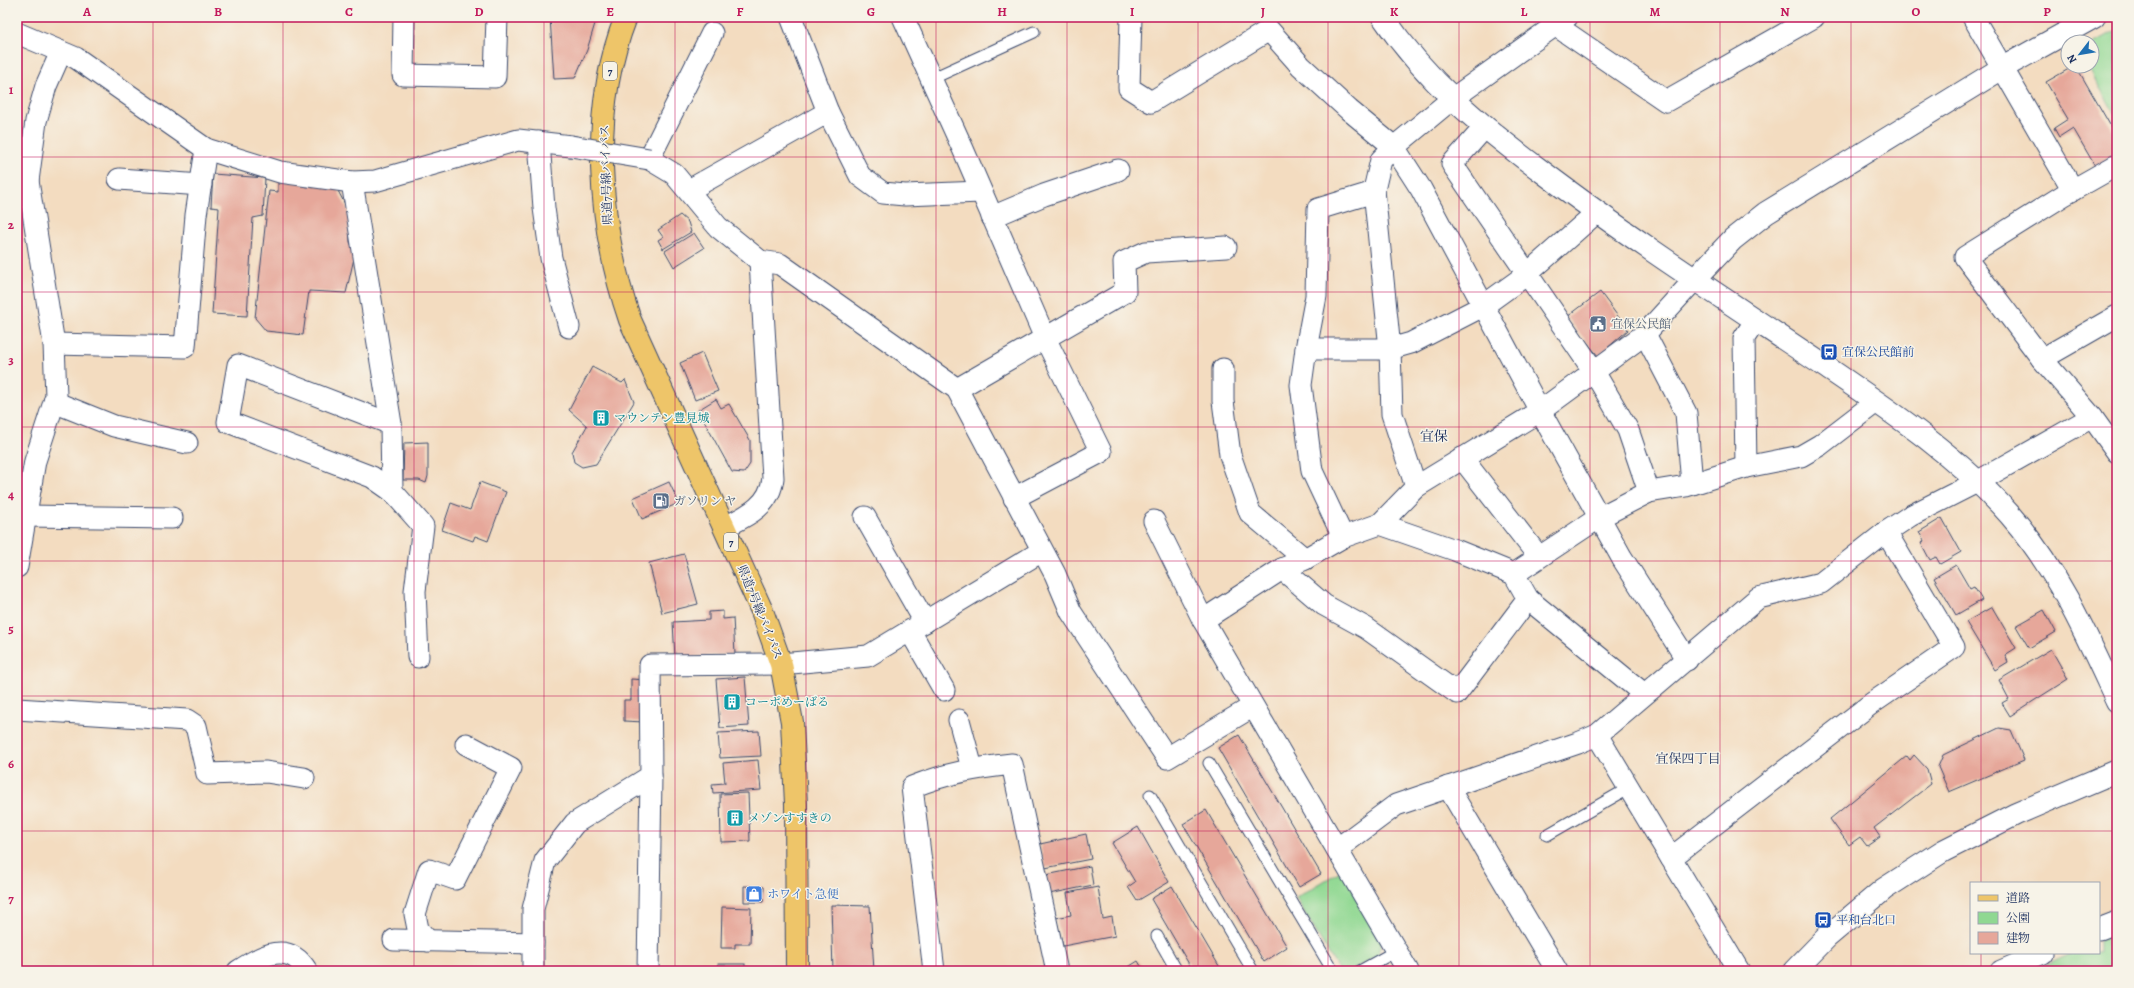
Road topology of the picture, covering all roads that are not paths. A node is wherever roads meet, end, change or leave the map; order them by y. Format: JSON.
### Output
{"nodes":[{"id":1,"x":404,"y":17,"type":"edge"},
{"id":2,"x":497,"y":17,"type":"edge"},
{"id":3,"x":626,"y":17,"type":"edge"},
{"id":4,"x":791,"y":17,"type":"edge"},
{"id":5,"x":904,"y":17,"type":"edge"},
{"id":6,"x":1131,"y":17,"type":"edge"},
{"id":7,"x":1383,"y":17,"type":"edge"},
{"id":8,"x":1814,"y":17,"type":"edge"},
{"id":9,"x":1973,"y":17,"type":"edge"},
{"id":10,"x":2094,"y":17,"type":"edge"},
{"id":11,"x":1557,"y":20,"type":"edge"},
{"id":12,"x":1034,"y":32,"type":"dead end"},
{"id":13,"x":17,"y":33,"type":"edge"},
{"id":14,"x":712,"y":33,"type":"dead end"},
{"id":15,"x":61,"y":52,"type":"junction"},
{"id":16,"x":2004,"y":67,"type":"junction"},
{"id":17,"x":932,"y":79,"type":"junction"},
{"id":18,"x":1452,"y":99,"type":"junction"},
{"id":19,"x":828,"y":112,"type":"junction"},
{"id":20,"x":1484,"y":128,"type":"junction"},
{"id":21,"x":539,"y":142,"type":"junction"},
{"id":22,"x":1394,"y":147,"type":"junction"},
{"id":23,"x":206,"y":149,"type":"junction"},
{"id":24,"x":649,"y":159,"type":"junction"},
{"id":25,"x":2117,"y":165,"type":"edge"},
{"id":26,"x":1118,"y":170,"type":"dead end"},
{"id":27,"x":119,"y":179,"type":"dead end"},
{"id":28,"x":22,"y":181,"type":"edge"},
{"id":29,"x":352,"y":182,"type":"junction"},
{"id":30,"x":200,"y":185,"type":"junction"},
{"id":31,"x":689,"y":190,"type":"junction"},
{"id":32,"x":2072,"y":190,"type":"junction"},
{"id":33,"x":981,"y":192,"type":"junction"},
{"id":34,"x":1374,"y":192,"type":"junction"},
{"id":35,"x":1596,"y":213,"type":"junction"},
{"id":36,"x":992,"y":217,"type":"junction"},
{"id":37,"x":1226,"y":247,"type":"dead end"},
{"id":38,"x":760,"y":261,"type":"junction"},
{"id":39,"x":1526,"y":275,"type":"junction"},
{"id":40,"x":1695,"y":279,"type":"junction"},
{"id":41,"x":1483,"y":306,"type":"junction"},
{"id":42,"x":2117,"y":316,"type":"edge"},
{"id":43,"x":1756,"y":320,"type":"junction"},
{"id":44,"x":569,"y":326,"type":"dead end"},
{"id":45,"x":1646,"y":334,"type":"junction"},
{"id":46,"x":1045,"y":338,"type":"junction"},
{"id":47,"x":54,"y":344,"type":"junction"},
{"id":48,"x":1306,"y":349,"type":"junction"},
{"id":49,"x":1390,"y":349,"type":"junction"},
{"id":50,"x":2042,"y":359,"type":"junction"},
{"id":51,"x":1223,"y":369,"type":"dead end"},
{"id":52,"x":1593,"y":370,"type":"junction"},
{"id":53,"x":957,"y":389,"type":"junction"},
{"id":54,"x":54,"y":402,"type":"junction"},
{"id":55,"x":1876,"y":402,"type":"junction"},
{"id":56,"x":1540,"y":411,"type":"junction"},
{"id":57,"x":2092,"y":417,"type":"junction"},
{"id":58,"x":390,"y":424,"type":"junction"},
{"id":59,"x":187,"y":442,"type":"dead end"},
{"id":60,"x":2117,"y":452,"type":"edge"},
{"id":61,"x":1462,"y":458,"type":"junction"},
{"id":62,"x":1746,"y":467,"type":"junction"},
{"id":63,"x":1977,"y":482,"type":"junction"},
{"id":64,"x":1692,"y":484,"type":"junction"},
{"id":65,"x":1416,"y":487,"type":"junction"},
{"id":66,"x":392,"y":491,"type":"junction"},
{"id":67,"x":1649,"y":492,"type":"junction"},
{"id":68,"x":1014,"y":498,"type":"junction"},
{"id":69,"x":26,"y":516,"type":"junction"},
{"id":70,"x":866,"y":517,"type":"dead end"},
{"id":71,"x":1600,"y":517,"type":"junction"},
{"id":72,"x":172,"y":518,"type":"dead end"},
{"id":73,"x":1154,"y":521,"type":"dead end"},
{"id":74,"x":1380,"y":524,"type":"junction"},
{"id":75,"x":725,"y":527,"type":"junction"},
{"id":76,"x":1886,"y":532,"type":"junction"},
{"id":77,"x":1343,"y":537,"type":"junction"},
{"id":78,"x":1042,"y":551,"type":"junction"},
{"id":79,"x":1539,"y":557,"type":"junction"},
{"id":80,"x":1305,"y":559,"type":"junction"},
{"id":81,"x":17,"y":568,"type":"edge"},
{"id":82,"x":1282,"y":569,"type":"junction"},
{"id":83,"x":1514,"y":574,"type":"junction"},
{"id":84,"x":1528,"y":599,"type":"junction"},
{"id":85,"x":1203,"y":620,"type":"junction"},
{"id":86,"x":917,"y":627,"type":"junction"},
{"id":87,"x":418,"y":657,"type":"dead end"},
{"id":88,"x":1687,"y":660,"type":"junction"},
{"id":89,"x":780,"y":664,"type":"junction"},
{"id":90,"x":944,"y":690,"type":"dead end"},
{"id":91,"x":1644,"y":694,"type":"junction"},
{"id":92,"x":2117,"y":701,"type":"edge"},
{"id":93,"x":1252,"y":707,"type":"junction"},
{"id":94,"x":17,"y":709,"type":"edge"},
{"id":95,"x":959,"y":720,"type":"dead end"},
{"id":96,"x":1597,"y":735,"type":"junction"},
{"id":97,"x":466,"y":744,"type":"dead end"},
{"id":98,"x":1209,"y":763,"type":"dead end"},
{"id":99,"x":972,"y":768,"type":"junction"},
{"id":100,"x":2117,"y":771,"type":"edge"},
{"id":101,"x":651,"y":776,"type":"junction"},
{"id":102,"x":304,"y":778,"type":"dead end"},
{"id":103,"x":1448,"y":787,"type":"junction"},
{"id":104,"x":1629,"y":788,"type":"junction"},
{"id":105,"x":1150,"y":795,"type":"dead end"},
{"id":106,"x":1547,"y":835,"type":"dead end"},
{"id":107,"x":1337,"y":849,"type":"junction"},
{"id":108,"x":1671,"y":858,"type":"junction"},
{"id":109,"x":2117,"y":922,"type":"edge"},
{"id":110,"x":2100,"y":929,"type":"edge"},
{"id":111,"x":1157,"y":936,"type":"dead end"},
{"id":112,"x":394,"y":940,"type":"dead end"},
{"id":113,"x":428,"y":941,"type":"junction"},
{"id":114,"x":533,"y":943,"type":"junction"},
{"id":115,"x":1396,"y":951,"type":"junction"},
{"id":116,"x":2041,"y":954,"type":"edge"},
{"id":117,"x":238,"y":971,"type":"edge"},
{"id":118,"x":307,"y":971,"type":"edge"},
{"id":119,"x":533,"y":971,"type":"edge"},
{"id":120,"x":648,"y":971,"type":"edge"},
{"id":121,"x":797,"y":971,"type":"edge"},
{"id":122,"x":934,"y":971,"type":"edge"},
{"id":123,"x":1057,"y":971,"type":"edge"},
{"id":124,"x":1177,"y":971,"type":"edge"},
{"id":125,"x":1253,"y":971,"type":"edge"},
{"id":126,"x":1333,"y":971,"type":"edge"},
{"id":127,"x":1360,"y":971,"type":"edge"},
{"id":128,"x":1408,"y":971,"type":"edge"},
{"id":129,"x":1557,"y":971,"type":"edge"},
{"id":130,"x":1739,"y":971,"type":"edge"},
{"id":131,"x":1794,"y":971,"type":"edge"},
{"id":132,"x":2001,"y":971,"type":"edge"}],
"edges":[{"from":1,"to":2,"type":"street"},
{"from":3,"to":75,"type":"main road","name":"県道7号線バイパス","number":"7"},
{"from":4,"to":19,"type":"street"},
{"from":5,"to":17,"type":"street"},
{"from":6,"to":22,"type":"street"},
{"from":7,"to":18,"type":"street"},
{"from":8,"to":11,"type":"street"},
{"from":9,"to":16,"type":"street"},
{"from":10,"to":16,"type":"street"},
{"from":11,"to":18,"type":"street"},
{"from":12,"to":17,"type":"lane"},
{"from":13,"to":15,"type":"street"},
{"from":14,"to":24,"type":"street"},
{"from":15,"to":23,"type":"street"},
{"from":15,"to":28,"type":"street"},
{"from":16,"to":32,"type":"street"},
{"from":16,"to":40,"type":"street"},
{"from":17,"to":33,"type":"street"},
{"from":18,"to":20,"type":"street"},
{"from":18,"to":22,"type":"street"},
{"from":19,"to":31,"type":"street"},
{"from":19,"to":33,"type":"street"},
{"from":20,"to":35,"type":"street"},
{"from":20,"to":39,"type":"street"},
{"from":21,"to":24,"type":"street","bridge":true},
{"from":21,"to":29,"type":"street"},
{"from":21,"to":44,"type":"street"},
{"from":22,"to":34,"type":"street"},
{"from":22,"to":41,"type":"street"},
{"from":23,"to":29,"type":"street"},
{"from":23,"to":30,"type":"street"},
{"from":24,"to":31,"type":"street"},
{"from":25,"to":32,"type":"street"},
{"from":26,"to":36,"type":"street"},
{"from":27,"to":30,"type":"street"},
{"from":28,"to":47,"type":"street"},
{"from":29,"to":58,"type":"street"},
{"from":30,"to":47,"type":"street"},
{"from":31,"to":38,"type":"street"},
{"from":32,"to":50,"type":"street"},
{"from":33,"to":36,"type":"street"},
{"from":34,"to":48,"type":"street"},
{"from":34,"to":49,"type":"street"},
{"from":35,"to":39,"type":"street"},
{"from":35,"to":40,"type":"street"},
{"from":36,"to":46,"type":"street"},
{"from":37,"to":46,"type":"street"},
{"from":38,"to":53,"type":"street"},
{"from":38,"to":75,"type":"street"},
{"from":39,"to":41,"type":"street"},
{"from":39,"to":52,"type":"street"},
{"from":40,"to":43,"type":"street"},
{"from":40,"to":45,"type":"street"},
{"from":41,"to":49,"type":"street"},
{"from":41,"to":56,"type":"street"},
{"from":42,"to":50,"type":"street"},
{"from":43,"to":55,"type":"street"},
{"from":43,"to":62,"type":"street"},
{"from":45,"to":52,"type":"street"},
{"from":45,"to":64,"type":"street"},
{"from":46,"to":53,"type":"street"},
{"from":46,"to":68,"type":"street"},
{"from":47,"to":54,"type":"street"},
{"from":48,"to":49,"type":"street"},
{"from":48,"to":77,"type":"street"},
{"from":49,"to":65,"type":"street"},
{"from":50,"to":57,"type":"street"},
{"from":51,"to":80,"type":"street"},
{"from":52,"to":56,"type":"street"},
{"from":52,"to":67,"type":"street"},
{"from":53,"to":68,"type":"street"},
{"from":54,"to":59,"type":"street"},
{"from":54,"to":69,"type":"street"},
{"from":55,"to":62,"type":"street"},
{"from":55,"to":63,"type":"street"},
{"from":56,"to":61,"type":"street"},
{"from":56,"to":71,"type":"street"},
{"from":57,"to":60,"type":"street"},
{"from":57,"to":63,"type":"street"},
{"from":58,"to":66,"type":"street"},
{"from":58,"to":66,"type":"street"},
{"from":61,"to":65,"type":"street"},
{"from":61,"to":79,"type":"street"},
{"from":62,"to":64,"type":"street"},
{"from":63,"to":76,"type":"street"},
{"from":63,"to":92,"type":"street"},
{"from":64,"to":67,"type":"street"},
{"from":65,"to":74,"type":"street"},
{"from":66,"to":87,"type":"street"},
{"from":67,"to":71,"type":"street"},
{"from":68,"to":78,"type":"street"},
{"from":69,"to":72,"type":"street"},
{"from":69,"to":81,"type":"street"},
{"from":70,"to":86,"type":"street"},
{"from":71,"to":79,"type":"street"},
{"from":71,"to":88,"type":"street"},
{"from":73,"to":85,"type":"street"},
{"from":74,"to":77,"type":"street"},
{"from":74,"to":83,"type":"street"},
{"from":75,"to":89,"type":"main road","name":"県道7号線バイパス","number":"7"},
{"from":76,"to":88,"type":"street"},
{"from":76,"to":108,"type":"street"},
{"from":77,"to":80,"type":"street"},
{"from":78,"to":86,"type":"street"},
{"from":78,"to":93,"type":"street"},
{"from":79,"to":83,"type":"street"},
{"from":80,"to":82,"type":"street"},
{"from":82,"to":84,"type":"street"},
{"from":82,"to":85,"type":"street"},
{"from":83,"to":84,"type":"street"},
{"from":84,"to":91,"type":"street"},
{"from":85,"to":93,"type":"street"},
{"from":86,"to":89,"type":"street"},
{"from":86,"to":90,"type":"street"},
{"from":88,"to":91,"type":"street"},
{"from":89,"to":101,"type":"street"},
{"from":89,"to":121,"type":"main road","name":"県道7号線バイパス","number":"7"},
{"from":91,"to":96,"type":"street"},
{"from":93,"to":107,"type":"street"},
{"from":94,"to":102,"type":"street"},
{"from":95,"to":99,"type":"street"},
{"from":96,"to":103,"type":"street"},
{"from":96,"to":104,"type":"street"},
{"from":97,"to":113,"type":"street"},
{"from":98,"to":126,"type":"lane"},
{"from":99,"to":122,"type":"street"},
{"from":99,"to":123,"type":"street"},
{"from":100,"to":131,"type":"street"},
{"from":101,"to":114,"type":"street"},
{"from":101,"to":120,"type":"street"},
{"from":103,"to":107,"type":"street"},
{"from":103,"to":129,"type":"street"},
{"from":104,"to":106,"type":"lane"},
{"from":104,"to":108,"type":"street"},
{"from":105,"to":125,"type":"lane"},
{"from":107,"to":115,"type":"street"},
{"from":108,"to":130,"type":"street"},
{"from":109,"to":110,"type":"street"},
{"from":111,"to":124,"type":"lane"},
{"from":112,"to":113,"type":"street"},
{"from":113,"to":114,"type":"street"},
{"from":114,"to":119,"type":"street"},
{"from":115,"to":127,"type":"lane"},
{"from":115,"to":128,"type":"street"},
{"from":116,"to":132,"type":"street"},
{"from":117,"to":118,"type":"street"}]}
